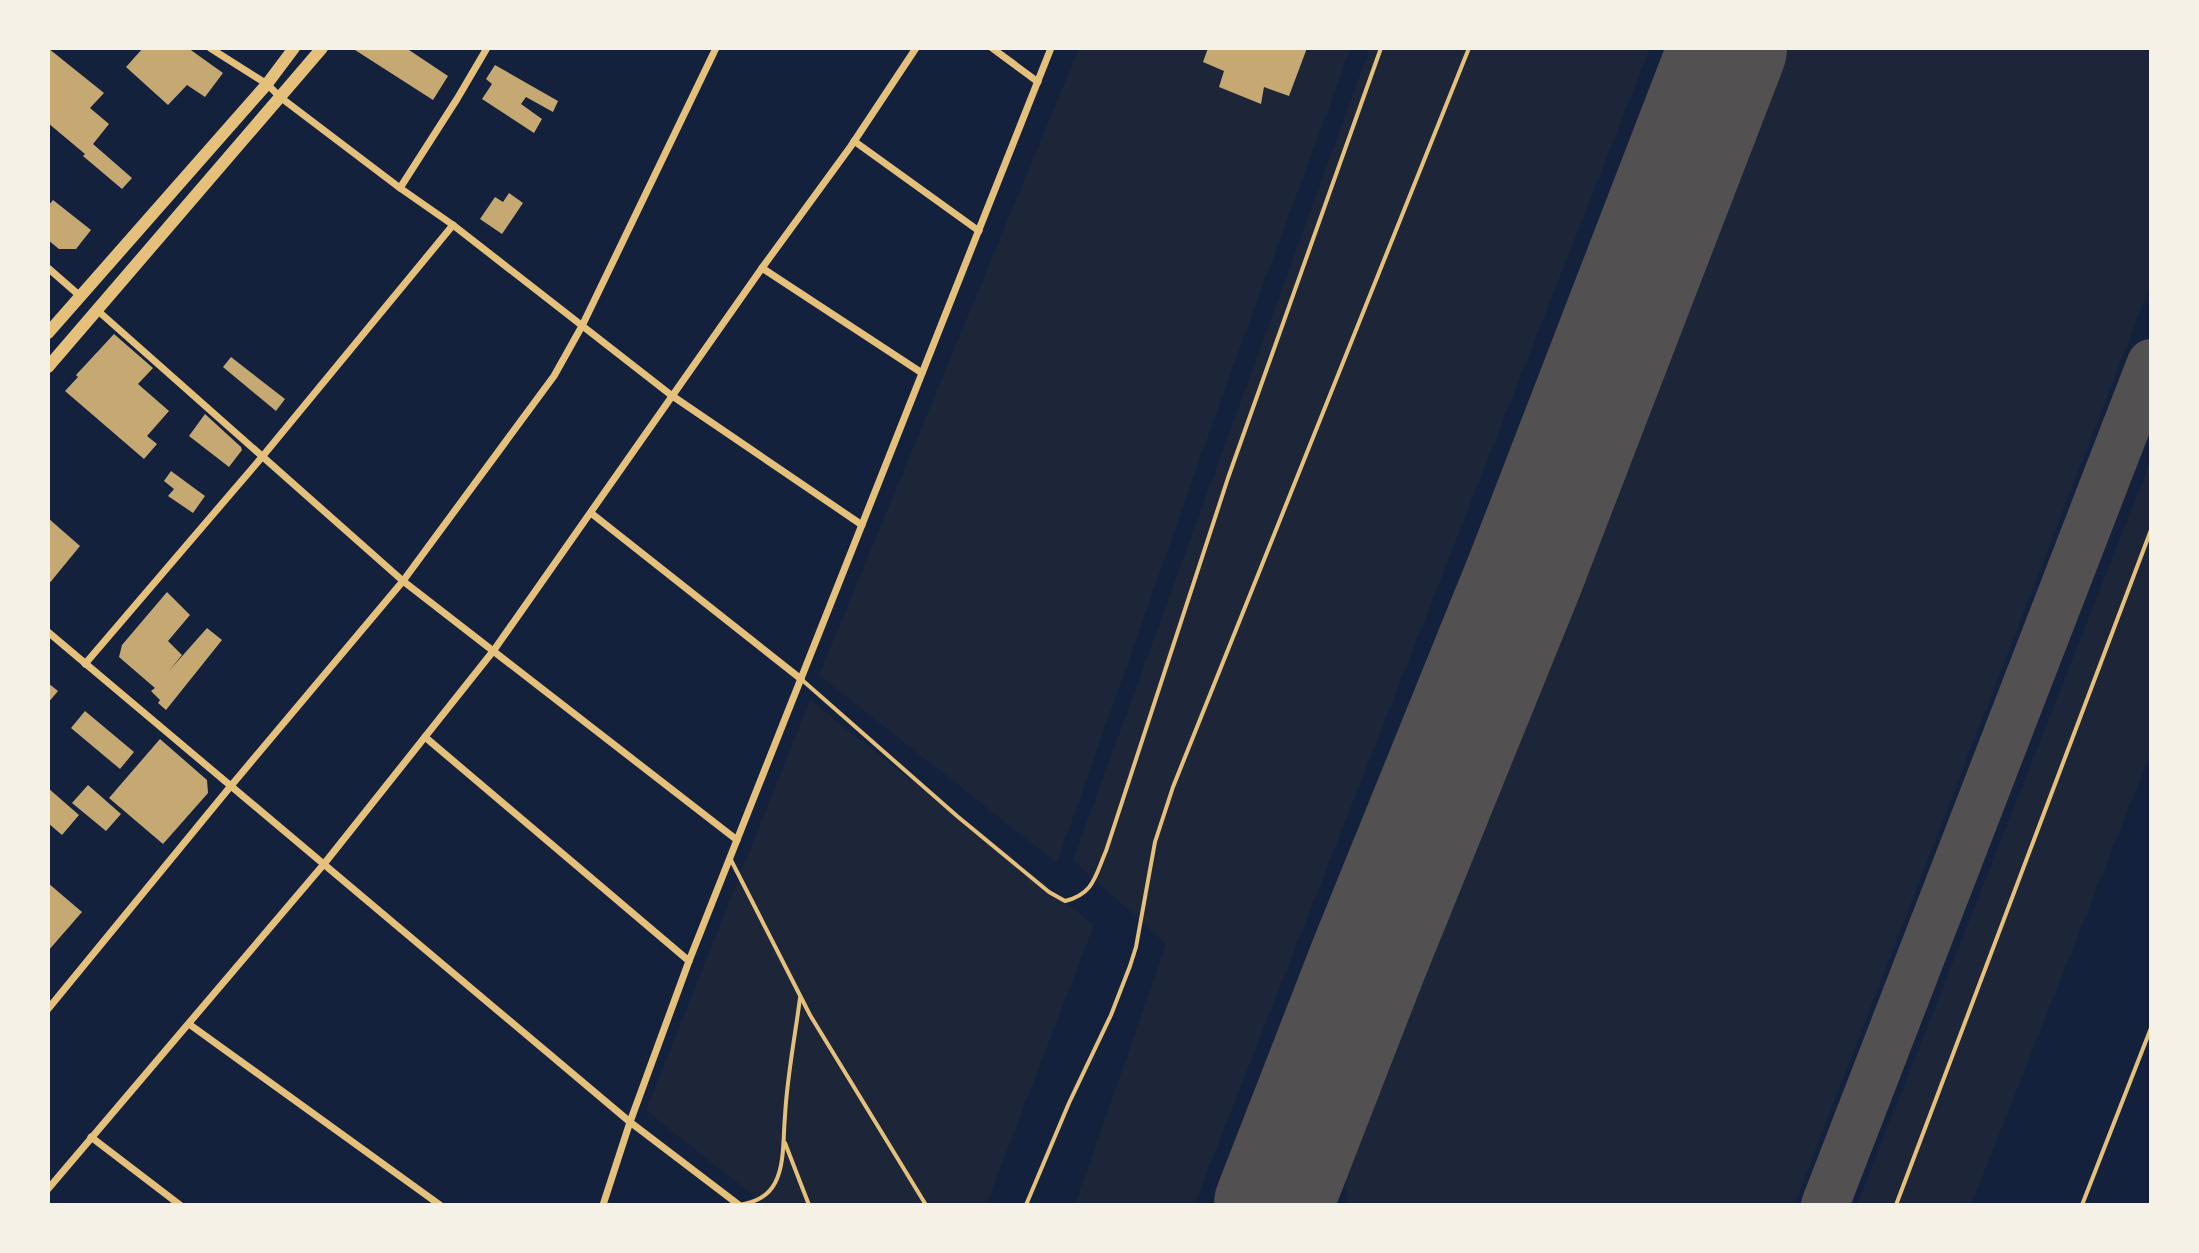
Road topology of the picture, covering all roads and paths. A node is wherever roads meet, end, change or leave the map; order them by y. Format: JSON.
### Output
{"nodes":[{"id":1,"x":210,"y":48,"type":"edge"},
{"id":2,"x":294,"y":48,"type":"edge"},
{"id":3,"x":322,"y":48,"type":"edge"},
{"id":4,"x":487,"y":48,"type":"edge"},
{"id":5,"x":716,"y":48,"type":"edge"},
{"id":6,"x":916,"y":48,"type":"edge"},
{"id":7,"x":992,"y":48,"type":"edge"},
{"id":8,"x":1051,"y":48,"type":"edge"},
{"id":9,"x":1381,"y":48,"type":"edge"},
{"id":10,"x":1469,"y":48,"type":"edge"},
{"id":11,"x":1038,"y":82,"type":"junction"},
{"id":12,"x":267,"y":84,"type":"junction"},
{"id":13,"x":280,"y":97,"type":"junction"},
{"id":14,"x":854,"y":141,"type":"junction"},
{"id":15,"x":400,"y":188,"type":"junction"},
{"id":16,"x":453,"y":225,"type":"junction"},
{"id":17,"x":979,"y":231,"type":"junction"},
{"id":18,"x":48,"y":268,"type":"edge"},
{"id":19,"x":762,"y":268,"type":"junction"},
{"id":20,"x":80,"y":296,"type":"junction"},
{"id":21,"x":97,"y":310,"type":"junction"},
{"id":22,"x":582,"y":326,"type":"junction"},
{"id":23,"x":48,"y":333,"type":"edge"},
{"id":24,"x":48,"y":367,"type":"edge"},
{"id":25,"x":922,"y":373,"type":"junction"},
{"id":26,"x":671,"y":395,"type":"junction"},
{"id":27,"x":262,"y":457,"type":"junction"},
{"id":28,"x":591,"y":513,"type":"junction"},
{"id":29,"x":862,"y":525,"type":"junction"},
{"id":30,"x":2151,"y":530,"type":"edge"},
{"id":31,"x":403,"y":581,"type":"junction"},
{"id":32,"x":48,"y":632,"type":"edge"},
{"id":33,"x":494,"y":650,"type":"junction"},
{"id":34,"x":85,"y":664,"type":"junction"},
{"id":35,"x":801,"y":679,"type":"junction"},
{"id":36,"x":425,"y":737,"type":"junction"},
{"id":37,"x":230,"y":787,"type":"junction"},
{"id":38,"x":737,"y":840,"type":"junction"},
{"id":39,"x":730,"y":858,"type":"junction"},
{"id":40,"x":324,"y":864,"type":"junction"},
{"id":41,"x":689,"y":961,"type":"junction"},
{"id":42,"x":800,"y":996,"type":"junction"},
{"id":43,"x":48,"y":1009,"type":"edge"},
{"id":44,"x":189,"y":1024,"type":"junction"},
{"id":45,"x":2151,"y":1028,"type":"edge"},
{"id":46,"x":630,"y":1122,"type":"junction"},
{"id":47,"x":91,"y":1137,"type":"junction"},
{"id":48,"x":784,"y":1141,"type":"junction"},
{"id":49,"x":48,"y":1189,"type":"edge"},
{"id":50,"x":180,"y":1205,"type":"edge"},
{"id":51,"x":440,"y":1205,"type":"edge"},
{"id":52,"x":603,"y":1205,"type":"edge"},
{"id":53,"x":739,"y":1205,"type":"edge"},
{"id":54,"x":809,"y":1205,"type":"edge"},
{"id":55,"x":926,"y":1205,"type":"edge"},
{"id":56,"x":1026,"y":1205,"type":"edge"},
{"id":57,"x":1896,"y":1205,"type":"edge"},
{"id":58,"x":2082,"y":1205,"type":"edge"}],
"edges":[{"from":1,"to":12,"type":"street"},
{"from":2,"to":12,"type":"main road"},
{"from":3,"to":13,"type":"main road"},
{"from":4,"to":15,"type":"street"},
{"from":5,"to":22,"type":"street"},
{"from":6,"to":14,"type":"street"},
{"from":7,"to":11,"type":"street"},
{"from":8,"to":11,"type":"street"},
{"from":9,"to":35,"type":"lane"},
{"from":10,"to":56,"type":"lane"},
{"from":11,"to":17,"type":"street"},
{"from":12,"to":13,"type":"street"},
{"from":12,"to":20,"type":"main road"},
{"from":13,"to":15,"type":"street"},
{"from":13,"to":21,"type":"main road"},
{"from":14,"to":17,"type":"street"},
{"from":14,"to":19,"type":"street"},
{"from":15,"to":16,"type":"street"},
{"from":16,"to":22,"type":"street"},
{"from":16,"to":27,"type":"street"},
{"from":17,"to":25,"type":"street"},
{"from":18,"to":20,"type":"street"},
{"from":19,"to":25,"type":"street"},
{"from":19,"to":26,"type":"street"},
{"from":20,"to":23,"type":"main road"},
{"from":21,"to":24,"type":"main road"},
{"from":21,"to":27,"type":"street"},
{"from":22,"to":26,"type":"street"},
{"from":22,"to":31,"type":"street"},
{"from":25,"to":29,"type":"street"},
{"from":26,"to":28,"type":"street"},
{"from":26,"to":29,"type":"street"},
{"from":27,"to":31,"type":"street"},
{"from":27,"to":34,"type":"street"},
{"from":28,"to":33,"type":"street"},
{"from":28,"to":35,"type":"street"},
{"from":29,"to":35,"type":"street"},
{"from":30,"to":57,"type":"lane"},
{"from":31,"to":33,"type":"street"},
{"from":31,"to":37,"type":"street"},
{"from":32,"to":34,"type":"street"},
{"from":33,"to":36,"type":"street"},
{"from":33,"to":38,"type":"street"},
{"from":34,"to":37,"type":"street"},
{"from":35,"to":38,"type":"street"},
{"from":36,"to":40,"type":"street"},
{"from":36,"to":41,"type":"street"},
{"from":37,"to":40,"type":"street"},
{"from":37,"to":43,"type":"street"},
{"from":38,"to":39,"type":"street"},
{"from":39,"to":41,"type":"street"},
{"from":39,"to":42,"type":"lane"},
{"from":40,"to":44,"type":"street"},
{"from":40,"to":46,"type":"street"},
{"from":41,"to":46,"type":"street"},
{"from":42,"to":48,"type":"lane"},
{"from":42,"to":55,"type":"lane"},
{"from":44,"to":47,"type":"street"},
{"from":44,"to":51,"type":"street"},
{"from":45,"to":58,"type":"lane"},
{"from":46,"to":52,"type":"street"},
{"from":46,"to":53,"type":"street"},
{"from":47,"to":49,"type":"street"},
{"from":47,"to":50,"type":"street"},
{"from":48,"to":53,"type":"lane"},
{"from":48,"to":54,"type":"lane"}]}
